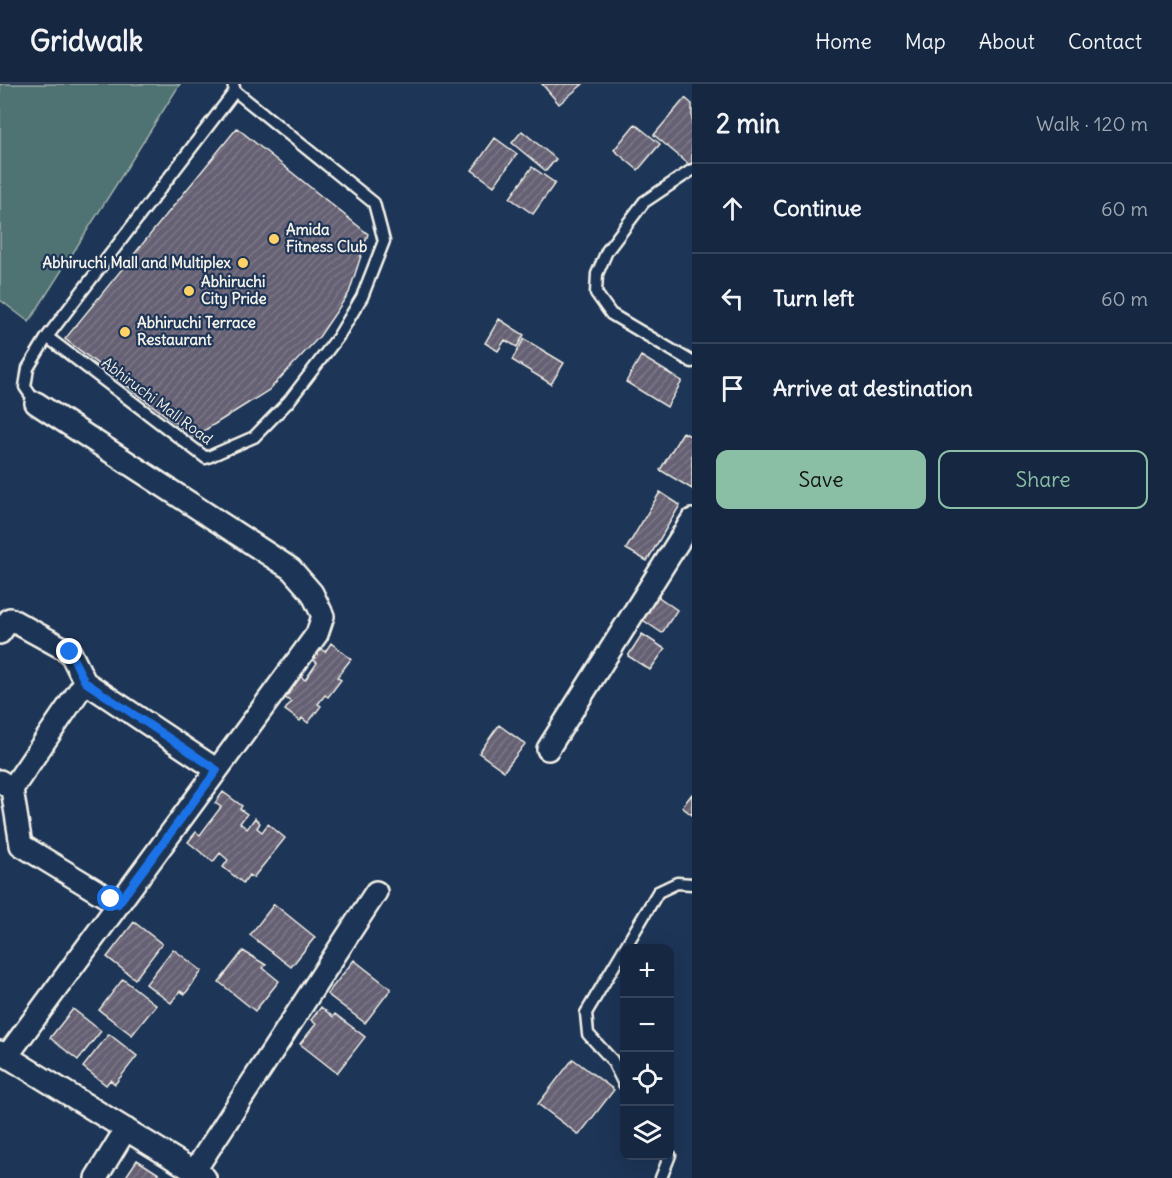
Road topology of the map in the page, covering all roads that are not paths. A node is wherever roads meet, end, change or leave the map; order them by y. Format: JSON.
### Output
{"nodes":[{"id":1,"x":234,"y":87,"type":"edge"},
{"id":2,"x":692,"y":170,"type":"edge"},
{"id":3,"x":47,"y":337,"type":"junction"},
{"id":4,"x":692,"y":362,"type":"edge"},
{"id":5,"x":36,"y":403,"type":"joint"},
{"id":6,"x":692,"y":520,"type":"edge"},
{"id":7,"x":0,"y":633,"type":"edge"},
{"id":8,"x":85,"y":682,"type":"junction"},
{"id":9,"x":548,"y":749,"type":"dead end"},
{"id":10,"x":217,"y":770,"type":"junction"},
{"id":11,"x":6,"y":785,"type":"edge"},
{"id":12,"x":692,"y":884,"type":"edge"},
{"id":13,"x":376,"y":891,"type":"dead end"},
{"id":14,"x":118,"y":904,"type":"junction"},
{"id":15,"x":2,"y":1058,"type":"edge"},
{"id":16,"x":620,"y":1076,"type":"edge"},
{"id":17,"x":126,"y":1129,"type":"junction"},
{"id":18,"x":667,"y":1160,"type":"edge"},
{"id":19,"x":200,"y":1174,"type":"edge"},
{"id":20,"x":96,"y":1178,"type":"edge"},
{"id":21,"x":662,"y":1178,"type":"edge"}],
"edges":[{"from":1,"to":3,"type":"lane","name":"Abhiruchi Mall Road"},
{"from":1,"to":3,"type":"lane","name":"Abhiruchi Mall Road"},
{"from":2,"to":4,"type":"lane"},
{"from":3,"to":5,"type":"lane"},
{"from":5,"to":10,"type":"street"},
{"from":6,"to":9,"type":"street"},
{"from":7,"to":8,"type":"street"},
{"from":8,"to":10,"type":"street"},
{"from":8,"to":11,"type":"street"},
{"from":10,"to":14,"type":"street"},
{"from":11,"to":14,"type":"street"},
{"from":12,"to":16,"type":"lane"},
{"from":13,"to":19,"type":"street"},
{"from":14,"to":15,"type":"street"},
{"from":15,"to":17,"type":"street"},
{"from":17,"to":19,"type":"street"},
{"from":17,"to":20,"type":"street"},
{"from":18,"to":21,"type":"lane"}]}
